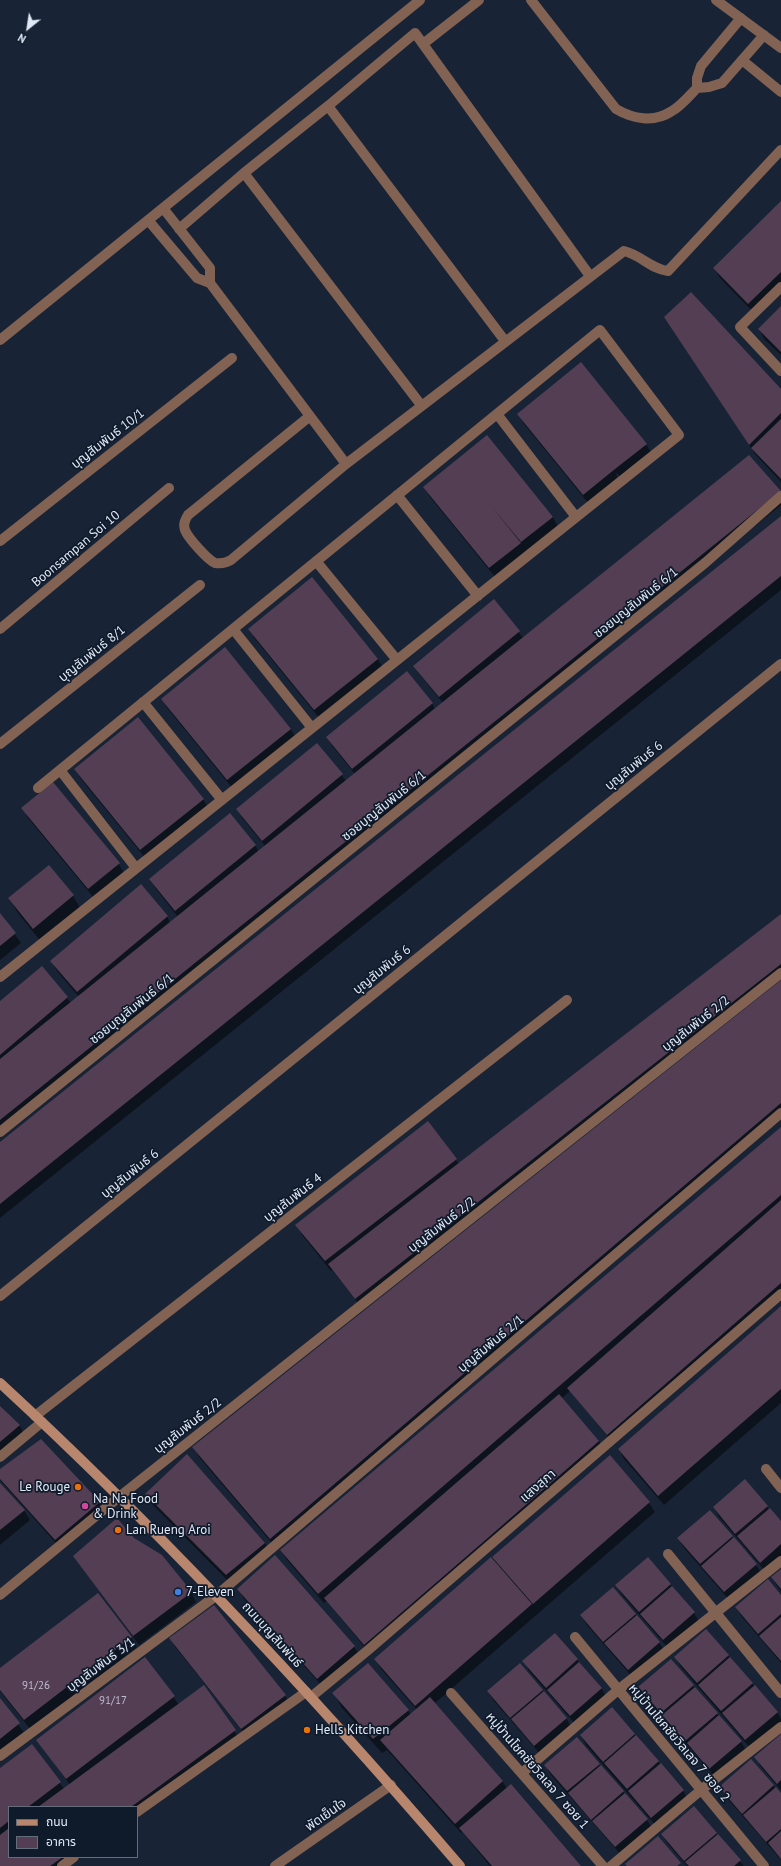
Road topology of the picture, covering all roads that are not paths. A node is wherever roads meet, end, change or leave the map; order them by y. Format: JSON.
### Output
{"nodes":[{"id":1,"x":420,"y":0,"type":"edge"},
{"id":2,"x":479,"y":0,"type":"edge"},
{"id":3,"x":531,"y":0,"type":"edge"},
{"id":4,"x":716,"y":0,"type":"edge"},
{"id":5,"x":741,"y":18,"type":"junction"},
{"id":6,"x":764,"y":35,"type":"junction"},
{"id":7,"x":423,"y":44,"type":"junction"},
{"id":8,"x":781,"y":48,"type":"edge"},
{"id":9,"x":742,"y":60,"type":"junction"},
{"id":10,"x":697,"y":88,"type":"junction"},
{"id":11,"x":781,"y":92,"type":"edge"},
{"id":12,"x":328,"y":106,"type":"junction"},
{"id":13,"x":781,"y":150,"type":"edge"},
{"id":14,"x":244,"y":173,"type":"junction"},
{"id":15,"x":163,"y":208,"type":"junction"},
{"id":16,"x":148,"y":220,"type":"junction"},
{"id":17,"x":179,"y":229,"type":"junction"},
{"id":18,"x":590,"y":276,"type":"junction"},
{"id":19,"x":210,"y":283,"type":"junction"},
{"id":20,"x":781,"y":287,"type":"edge"},
{"id":21,"x":0,"y":340,"type":"edge"},
{"id":22,"x":505,"y":341,"type":"junction"},
{"id":23,"x":232,"y":358,"type":"dead end"},
{"id":24,"x":781,"y":371,"type":"edge"},
{"id":25,"x":421,"y":405,"type":"junction"},
{"id":26,"x":497,"y":414,"type":"junction"},
{"id":27,"x":310,"y":416,"type":"junction"},
{"id":28,"x":346,"y":464,"type":"junction"},
{"id":29,"x":169,"y":488,"type":"dead end"},
{"id":30,"x":397,"y":495,"type":"junction"},
{"id":31,"x":781,"y":496,"type":"edge"},
{"id":32,"x":576,"y":517,"type":"junction"},
{"id":33,"x":0,"y":541,"type":"edge"},
{"id":34,"x":316,"y":561,"type":"junction"},
{"id":35,"x":200,"y":585,"type":"dead end"},
{"id":36,"x":478,"y":596,"type":"junction"},
{"id":37,"x":0,"y":629,"type":"edge"},
{"id":38,"x":233,"y":629,"type":"junction"},
{"id":39,"x":397,"y":660,"type":"junction"},
{"id":40,"x":781,"y":664,"type":"edge"},
{"id":41,"x":144,"y":702,"type":"junction"},
{"id":42,"x":312,"y":728,"type":"junction"},
{"id":43,"x":0,"y":744,"type":"edge"},
{"id":44,"x":60,"y":770,"type":"junction"},
{"id":45,"x":38,"y":788,"type":"dead end"},
{"id":46,"x":222,"y":800,"type":"junction"},
{"id":47,"x":136,"y":868,"type":"junction"},
{"id":48,"x":781,"y":973,"type":"edge"},
{"id":49,"x":0,"y":977,"type":"edge"},
{"id":50,"x":567,"y":1000,"type":"dead end"},
{"id":51,"x":781,"y":1114,"type":"edge"},
{"id":52,"x":0,"y":1132,"type":"edge"},
{"id":53,"x":781,"y":1294,"type":"edge"},
{"id":54,"x":0,"y":1296,"type":"edge"},
{"id":55,"x":0,"y":1383,"type":"edge"},
{"id":56,"x":39,"y":1419,"type":"junction"},
{"id":57,"x":0,"y":1457,"type":"edge"},
{"id":58,"x":766,"y":1469,"type":"dead end"},
{"id":59,"x":781,"y":1488,"type":"edge"},
{"id":60,"x":119,"y":1497,"type":"junction"},
{"id":61,"x":668,"y":1554,"type":"dead end"},
{"id":62,"x":781,"y":1561,"type":"edge"},
{"id":63,"x":0,"y":1594,"type":"edge"},
{"id":64,"x":217,"y":1595,"type":"junction"},
{"id":65,"x":716,"y":1612,"type":"junction"},
{"id":66,"x":575,"y":1637,"type":"dead end"},
{"id":67,"x":618,"y":1690,"type":"junction"},
{"id":68,"x":451,"y":1693,"type":"dead end"},
{"id":69,"x":781,"y":1693,"type":"edge"},
{"id":70,"x":308,"y":1694,"type":"junction"},
{"id":71,"x":781,"y":1727,"type":"edge"},
{"id":72,"x":0,"y":1756,"type":"edge"},
{"id":73,"x":522,"y":1773,"type":"junction"},
{"id":74,"x":391,"y":1785,"type":"junction"},
{"id":75,"x":701,"y":1790,"type":"junction"},
{"id":76,"x":138,"y":1811,"type":"edge"},
{"id":77,"x":73,"y":1858,"type":"edge"},
{"id":78,"x":62,"y":1866,"type":"edge"},
{"id":79,"x":275,"y":1866,"type":"edge"},
{"id":80,"x":460,"y":1866,"type":"edge"},
{"id":81,"x":603,"y":1866,"type":"edge"},
{"id":82,"x":611,"y":1866,"type":"edge"},
{"id":83,"x":764,"y":1866,"type":"edge"}],
"edges":[{"from":1,"to":15,"type":"street"},
{"from":2,"to":7,"type":"street"},
{"from":3,"to":10,"type":"street"},
{"from":4,"to":5,"type":"street"},
{"from":5,"to":6,"type":"street"},
{"from":5,"to":10,"type":"street"},
{"from":6,"to":8,"type":"street"},
{"from":6,"to":9,"type":"street"},
{"from":7,"to":12,"type":"street"},
{"from":7,"to":18,"type":"street"},
{"from":9,"to":10,"type":"street"},
{"from":9,"to":11,"type":"street"},
{"from":12,"to":14,"type":"street"},
{"from":12,"to":22,"type":"street"},
{"from":13,"to":18,"type":"street"},
{"from":14,"to":17,"type":"street"},
{"from":14,"to":25,"type":"street"},
{"from":15,"to":16,"type":"street"},
{"from":15,"to":17,"type":"street"},
{"from":16,"to":19,"type":"street"},
{"from":16,"to":21,"type":"street"},
{"from":17,"to":19,"type":"street"},
{"from":18,"to":22,"type":"street"},
{"from":19,"to":27,"type":"street"},
{"from":20,"to":24,"type":"street"},
{"from":22,"to":25,"type":"street"},
{"from":23,"to":33,"type":"street","name":"บุญสัมพันธ์ 10/1"},
{"from":25,"to":28,"type":"street"},
{"from":26,"to":30,"type":"street"},
{"from":26,"to":32,"type":"street"},
{"from":26,"to":32,"type":"street"},
{"from":27,"to":28,"type":"street"},
{"from":27,"to":28,"type":"street"},
{"from":29,"to":37,"type":"street","name":"Boonsampan Soi 10"},
{"from":30,"to":34,"type":"street"},
{"from":30,"to":36,"type":"street"},
{"from":31,"to":52,"type":"street","name":"ซอยบุญสัมพันธ์ 6/1"},
{"from":32,"to":36,"type":"street"},
{"from":34,"to":38,"type":"street"},
{"from":34,"to":39,"type":"street"},
{"from":35,"to":43,"type":"street","name":"บุญสัมพันธ์ 8/1"},
{"from":36,"to":39,"type":"street"},
{"from":38,"to":41,"type":"street"},
{"from":38,"to":42,"type":"street"},
{"from":39,"to":42,"type":"street"},
{"from":40,"to":54,"type":"street","name":"บุญสัมพันธ์ 6"},
{"from":41,"to":44,"type":"street"},
{"from":41,"to":46,"type":"street"},
{"from":42,"to":46,"type":"street"},
{"from":44,"to":45,"type":"street"},
{"from":44,"to":47,"type":"street"},
{"from":46,"to":47,"type":"street"},
{"from":47,"to":49,"type":"street"},
{"from":48,"to":60,"type":"street","name":"บุญสัมพันธ์ 2/2"},
{"from":50,"to":56,"type":"street","name":"บุญสัมพันธ์ 4"},
{"from":51,"to":64,"type":"street","name":"บุญสัมพันธ์ 2/1"},
{"from":53,"to":70,"type":"street","name":"แสงสุภา"},
{"from":55,"to":56,"type":"street","name":"ถนนบุญสัมพันธ์"},
{"from":56,"to":57,"type":"street","name":"บุญสัมพันธ์ 4"},
{"from":56,"to":60,"type":"street","name":"ถนนบุญสัมพันธ์"},
{"from":58,"to":59,"type":"street"},
{"from":60,"to":63,"type":"street","name":"บุญสัมพันธ์ 2/2"},
{"from":60,"to":64,"type":"street","name":"ถนนบุญสัมพันธ์"},
{"from":61,"to":65,"type":"street"},
{"from":62,"to":65,"type":"street"},
{"from":64,"to":70,"type":"street","name":"ถนนบุญสัมพันธ์"},
{"from":64,"to":72,"type":"street","name":"บุญสัมพันธ์ 3/1"},
{"from":65,"to":67,"type":"street"},
{"from":65,"to":69,"type":"street"},
{"from":66,"to":67,"type":"street","name":"หมู่บ้านโชคชัยวิลเลจ 7 ซอย 2"},
{"from":67,"to":73,"type":"street"},
{"from":67,"to":75,"type":"street","name":"หมู่บ้านโชคชัยวิลเลจ 7 ซอย 2"},
{"from":68,"to":73,"type":"street","name":"หมู่บ้านโชคชัยวิลเลจ 7 ซอย 1"},
{"from":70,"to":74,"type":"street","name":"ถนนบุญสัมพันธ์"},
{"from":70,"to":76,"type":"street","name":"แสงสุภา"},
{"from":71,"to":75,"type":"street"},
{"from":73,"to":81,"type":"street","name":"หมู่บ้านโชคชัยวิลเลจ 7 ซอย 1"},
{"from":74,"to":79,"type":"street","name":"พัดเย็นใจ"},
{"from":74,"to":80,"type":"street","name":"ถนนบุญสัมพันธ์"},
{"from":75,"to":82,"type":"street"},
{"from":75,"to":83,"type":"street","name":"หมู่บ้านโชคชัยวิลเลจ 7 ซอย 2"},
{"from":77,"to":78,"type":"street"}]}
